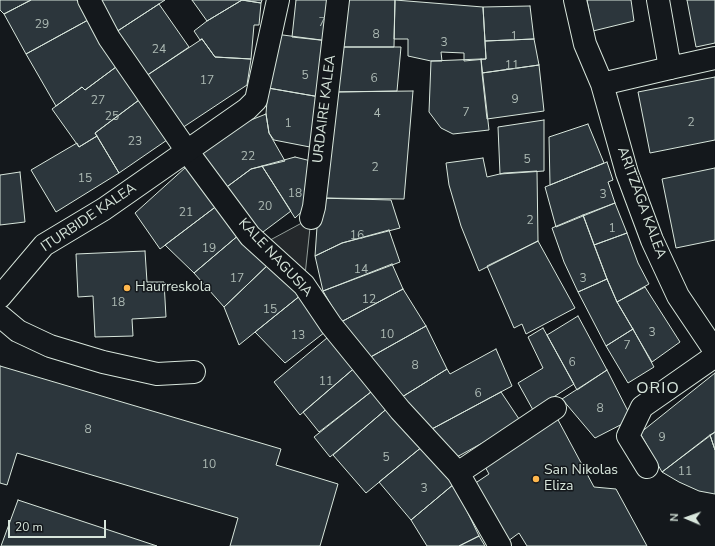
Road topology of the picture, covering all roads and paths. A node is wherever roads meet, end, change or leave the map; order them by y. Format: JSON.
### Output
{"nodes":[{"id":1,"x":89,"y":0,"type":"edge"},
{"id":2,"x":278,"y":0,"type":"edge"},
{"id":3,"x":338,"y":0,"type":"edge"},
{"id":4,"x":575,"y":0,"type":"edge"},
{"id":5,"x":658,"y":0,"type":"edge"},
{"id":6,"x":715,"y":58,"type":"edge"},
{"id":7,"x":670,"y":68,"type":"junction"},
{"id":8,"x":602,"y":84,"type":"junction"},
{"id":9,"x":187,"y":151,"type":"junction"},
{"id":10,"x":311,"y":218,"type":"dead end"},
{"id":11,"x":0,"y":297,"type":"edge"},
{"id":12,"x":0,"y":316,"type":"edge"},
{"id":13,"x":715,"y":351,"type":"edge"},
{"id":14,"x":715,"y":356,"type":"edge"},
{"id":15,"x":194,"y":372,"type":"dead end"},
{"id":16,"x":555,"y":408,"type":"dead end"},
{"id":17,"x":646,"y":467,"type":"dead end"},
{"id":18,"x":458,"y":473,"type":"junction"},
{"id":19,"x":500,"y":546,"type":"edge"}],
"edges":[{"from":1,"to":9,"type":"street","name":"KALE NAGUSIA"},
{"from":2,"to":9,"type":"street","name":"ITURBIDE KALEA"},
{"from":3,"to":10,"type":"street","name":"URDAIRE KALEA"},
{"from":4,"to":8,"type":"street","name":"ARITZAGA KALEA"},
{"from":5,"to":7,"type":"street"},
{"from":6,"to":7,"type":"street"},
{"from":7,"to":8,"type":"street"},
{"from":8,"to":13,"type":"street","name":"ARITZAGA KALEA"},
{"from":9,"to":11,"type":"street","name":"ITURBIDE KALEA"},
{"from":9,"to":18,"type":"street","name":"KALE NAGUSIA"},
{"from":12,"to":15,"type":"street"},
{"from":14,"to":17,"type":"street"},
{"from":16,"to":18,"type":"street"},
{"from":18,"to":19,"type":"street","name":"KALE NAGUSIA"}]}
